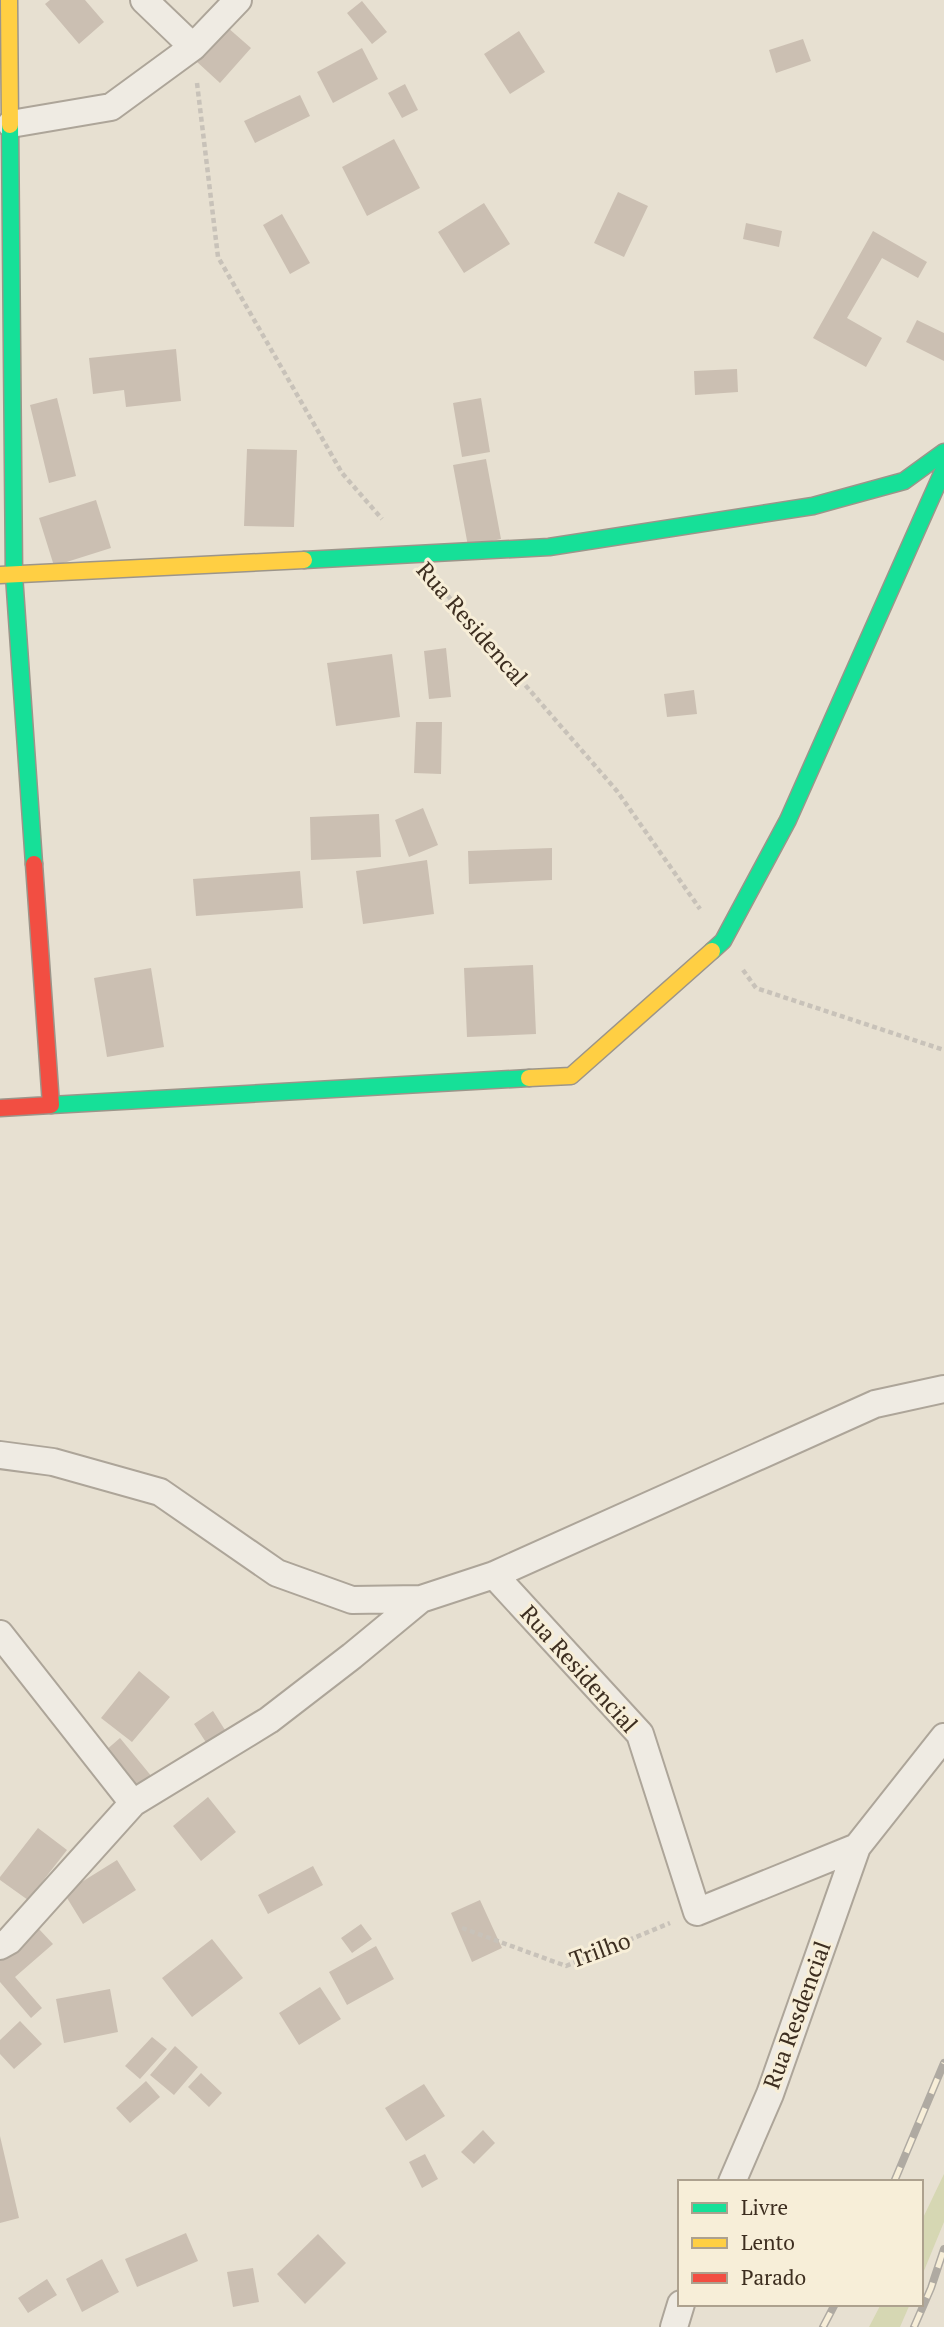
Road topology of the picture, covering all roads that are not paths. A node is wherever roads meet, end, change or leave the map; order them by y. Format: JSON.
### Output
{"nodes":[{"id":1,"x":9,"y":0,"type":"edge"},
{"id":2,"x":144,"y":0,"type":"edge"},
{"id":3,"x":238,"y":0,"type":"edge"},
{"id":4,"x":193,"y":47,"type":"junction"},
{"id":5,"x":11,"y":124,"type":"junction"},
{"id":6,"x":944,"y":452,"type":"edge"},
{"id":7,"x":944,"y":469,"type":"edge"},
{"id":8,"x":7,"y":575,"type":"edge"},
{"id":9,"x":51,"y":1105,"type":"junction"},
{"id":10,"x":0,"y":1108,"type":"edge"},
{"id":11,"x":944,"y":1389,"type":"edge"},
{"id":12,"x":0,"y":1455,"type":"edge"},
{"id":13,"x":494,"y":1576,"type":"junction"},
{"id":14,"x":421,"y":1599,"type":"junction"},
{"id":15,"x":0,"y":1634,"type":"edge"},
{"id":16,"x":944,"y":1737,"type":"edge"},
{"id":17,"x":133,"y":1803,"type":"junction"},
{"id":18,"x":857,"y":1847,"type":"junction"},
{"id":19,"x":0,"y":1946,"type":"edge"},
{"id":20,"x":733,"y":2180,"type":"edge"},
{"id":21,"x":680,"y":2306,"type":"edge"},
{"id":22,"x":674,"y":2327,"type":"edge"}],
"edges":[{"from":1,"to":5,"type":"street"},
{"from":2,"to":4,"type":"street"},
{"from":3,"to":4,"type":"street"},
{"from":4,"to":5,"type":"street"},
{"from":5,"to":8,"type":"street"},
{"from":6,"to":8,"type":"street"},
{"from":7,"to":9,"type":"street"},
{"from":8,"to":9,"type":"street"},
{"from":9,"to":10,"type":"street"},
{"from":11,"to":13,"type":"street"},
{"from":12,"to":14,"type":"street"},
{"from":13,"to":14,"type":"street"},
{"from":13,"to":18,"type":"street","name":"Rua Residencial"},
{"from":14,"to":17,"type":"street"},
{"from":15,"to":17,"type":"street"},
{"from":16,"to":18,"type":"street"},
{"from":17,"to":19,"type":"street"},
{"from":18,"to":20,"type":"street","name":"Rua Resdencial"},
{"from":21,"to":22,"type":"street"}]}
